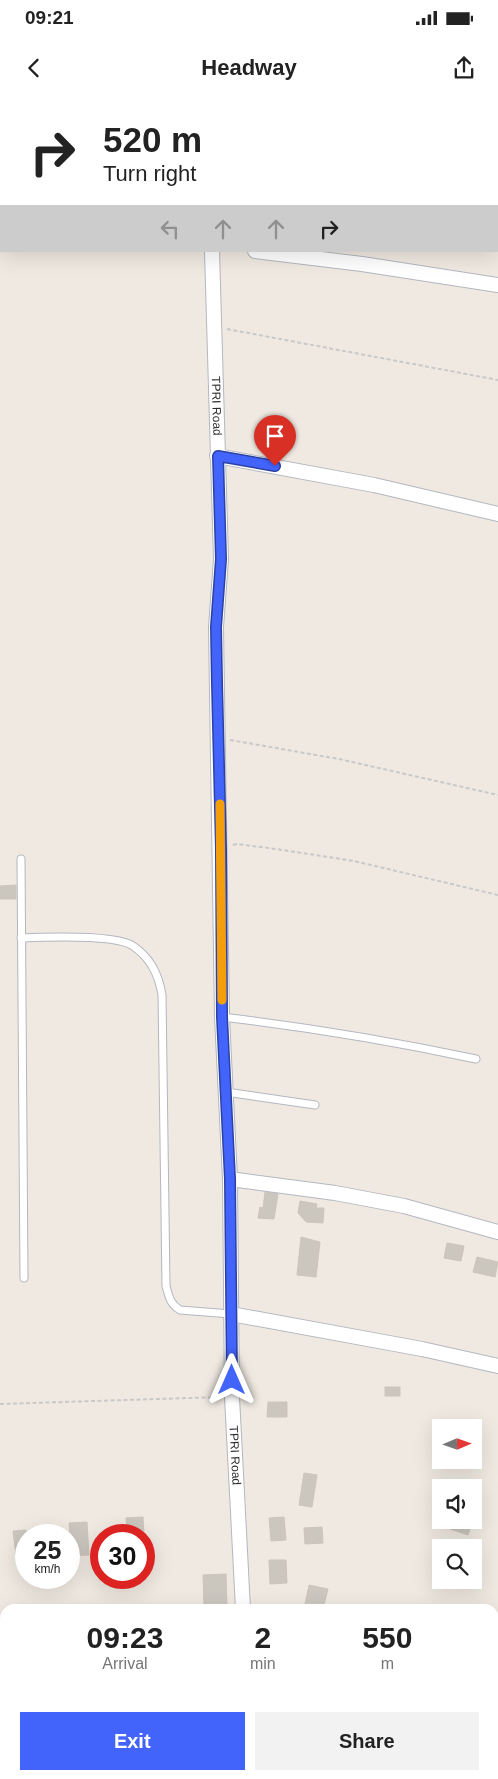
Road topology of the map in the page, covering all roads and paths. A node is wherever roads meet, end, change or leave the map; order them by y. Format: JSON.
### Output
{"nodes":[{"id":1,"x":212,"y":252,"type":"edge"},
{"id":2,"x":263,"y":252,"type":"edge"},
{"id":3,"x":498,"y":285,"type":"edge"},
{"id":4,"x":214,"y":327,"type":"junction"},
{"id":5,"x":498,"y":380,"type":"edge"},
{"id":6,"x":218,"y":456,"type":"junction"},
{"id":7,"x":498,"y":514,"type":"edge"},
{"id":8,"x":218,"y":738,"type":"junction"},
{"id":9,"x":498,"y":795,"type":"edge"},
{"id":10,"x":221,"y":849,"type":"junction"},
{"id":11,"x":20,"y":859,"type":"dead end"},
{"id":12,"x":498,"y":895,"type":"edge"},
{"id":13,"x":21,"y":938,"type":"junction"},
{"id":14,"x":222,"y":1017,"type":"junction"},
{"id":15,"x":476,"y":1059,"type":"dead end"},
{"id":16,"x":226,"y":1092,"type":"junction"},
{"id":17,"x":315,"y":1105,"type":"dead end"},
{"id":18,"x":230,"y":1179,"type":"junction"},
{"id":19,"x":498,"y":1232,"type":"edge"},
{"id":20,"x":24,"y":1278,"type":"dead end"},
{"id":21,"x":231,"y":1314,"type":"junction"},
{"id":22,"x":498,"y":1366,"type":"edge"},
{"id":23,"x":232,"y":1397,"type":"junction"},
{"id":24,"x":0,"y":1404,"type":"edge"},
{"id":25,"x":243,"y":1604,"type":"edge"}],
"edges":[{"from":1,"to":4,"type":"street","name":"TPRI Road"},
{"from":2,"to":3,"type":"street"},
{"from":4,"to":5,"type":"path"},
{"from":4,"to":6,"type":"street","name":"TPRI Road"},
{"from":6,"to":7,"type":"street"},
{"from":6,"to":8,"type":"street","name":"TPRI Road"},
{"from":8,"to":9,"type":"path"},
{"from":8,"to":10,"type":"street","name":"TPRI Road"},
{"from":10,"to":12,"type":"path"},
{"from":10,"to":14,"type":"street","name":"TPRI Road"},
{"from":11,"to":13,"type":"lane"},
{"from":13,"to":20,"type":"lane"},
{"from":13,"to":21,"type":"lane"},
{"from":14,"to":15,"type":"lane"},
{"from":14,"to":16,"type":"street","name":"TPRI Road"},
{"from":16,"to":17,"type":"lane"},
{"from":16,"to":18,"type":"street","name":"TPRI Road"},
{"from":18,"to":19,"type":"street"},
{"from":18,"to":21,"type":"street","name":"TPRI Road"},
{"from":21,"to":22,"type":"street"},
{"from":21,"to":23,"type":"street","name":"TPRI Road"},
{"from":23,"to":24,"type":"path"},
{"from":23,"to":25,"type":"street","name":"TPRI Road"}]}
